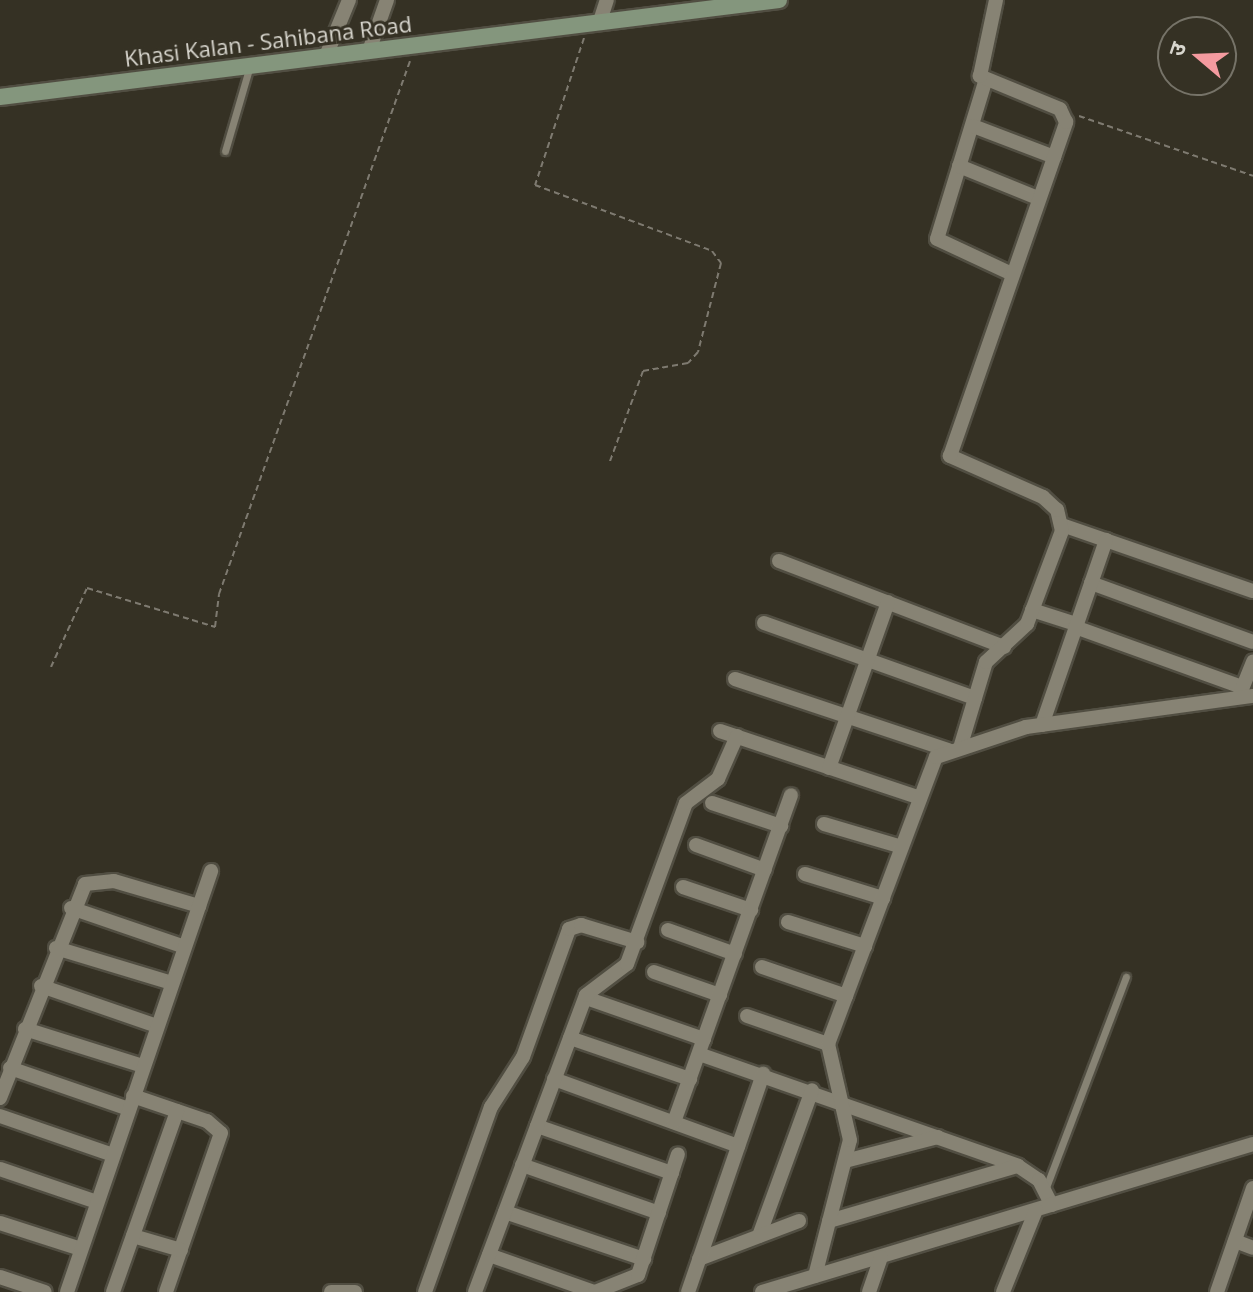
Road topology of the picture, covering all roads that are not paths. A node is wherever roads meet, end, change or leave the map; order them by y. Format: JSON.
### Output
{"nodes":[{"id":1,"x":349,"y":0,"type":"edge"},
{"id":2,"x":387,"y":0,"type":"edge"},
{"id":3,"x":607,"y":0,"type":"edge"},
{"id":4,"x":779,"y":0,"type":"edge"},
{"id":5,"x":996,"y":0,"type":"edge"},
{"id":6,"x":594,"y":22,"type":"junction"},
{"id":7,"x":369,"y":51,"type":"junction"},
{"id":8,"x":326,"y":56,"type":"junction"},
{"id":9,"x":250,"y":65,"type":"junction"},
{"id":10,"x":985,"y":82,"type":"junction"},
{"id":11,"x":0,"y":97,"type":"edge"},
{"id":12,"x":973,"y":126,"type":"junction"},
{"id":13,"x":225,"y":151,"type":"dead end"},
{"id":14,"x":1054,"y":157,"type":"junction"},
{"id":15,"x":959,"y":166,"type":"junction"},
{"id":16,"x":1038,"y":198,"type":"junction"},
{"id":17,"x":1010,"y":273,"type":"junction"},
{"id":18,"x":1062,"y":525,"type":"junction"},
{"id":19,"x":1106,"y":540,"type":"junction"},
{"id":20,"x":779,"y":561,"type":"dead end"},
{"id":21,"x":1091,"y":583,"type":"junction"},
{"id":22,"x":1253,"y":591,"type":"edge"},
{"id":23,"x":888,"y":602,"type":"junction"},
{"id":24,"x":1032,"y":610,"type":"junction"},
{"id":25,"x":764,"y":623,"type":"dead end"},
{"id":26,"x":1076,"y":626,"type":"junction"},
{"id":27,"x":1253,"y":642,"type":"edge"},
{"id":28,"x":1004,"y":647,"type":"junction"},
{"id":29,"x":868,"y":658,"type":"junction"},
{"id":30,"x":1253,"y":661,"type":"edge"},
{"id":31,"x":735,"y":679,"type":"dead end"},
{"id":32,"x":1244,"y":693,"type":"edge"},
{"id":33,"x":975,"y":698,"type":"junction"},
{"id":34,"x":848,"y":716,"type":"junction"},
{"id":35,"x":1042,"y":725,"type":"junction"},
{"id":36,"x":720,"y":731,"type":"dead end"},
{"id":37,"x":737,"y":736,"type":"junction"},
{"id":38,"x":954,"y":749,"type":"junction"},
{"id":39,"x":829,"y":768,"type":"junction"},
{"id":40,"x":791,"y":795,"type":"dead end"},
{"id":41,"x":920,"y":798,"type":"junction"},
{"id":42,"x":712,"y":803,"type":"dead end"},
{"id":43,"x":824,"y":824,"type":"dead end"},
{"id":44,"x":781,"y":826,"type":"junction"},
{"id":45,"x":696,"y":845,"type":"dead end"},
{"id":46,"x":902,"y":847,"type":"junction"},
{"id":47,"x":765,"y":870,"type":"junction"},
{"id":48,"x":211,"y":871,"type":"dead end"},
{"id":49,"x":805,"y":874,"type":"dead end"},
{"id":50,"x":683,"y":887,"type":"dead end"},
{"id":51,"x":883,"y":898,"type":"junction"},
{"id":52,"x":199,"y":906,"type":"junction"},
{"id":53,"x":71,"y":908,"type":"junction"},
{"id":54,"x":751,"y":910,"type":"junction"},
{"id":55,"x":788,"y":922,"type":"dead end"},
{"id":56,"x":668,"y":930,"type":"dead end"},
{"id":57,"x":637,"y":942,"type":"junction"},
{"id":58,"x":865,"y":946,"type":"junction"},
{"id":59,"x":185,"y":947,"type":"junction"},
{"id":60,"x":56,"y":948,"type":"junction"},
{"id":61,"x":735,"y":954,"type":"junction"},
{"id":62,"x":762,"y":967,"type":"dead end"},
{"id":63,"x":654,"y":972,"type":"dead end"},
{"id":64,"x":1126,"y":977,"type":"dead end"},
{"id":65,"x":172,"y":983,"type":"junction"},
{"id":66,"x":41,"y":986,"type":"junction"},
{"id":67,"x":720,"y":995,"type":"junction"},
{"id":68,"x":846,"y":996,"type":"junction"},
{"id":69,"x":586,"y":998,"type":"junction"},
{"id":70,"x":747,"y":1016,"type":"dead end"},
{"id":71,"x":157,"y":1026,"type":"junction"},
{"id":72,"x":25,"y":1029,"type":"junction"},
{"id":73,"x":570,"y":1038,"type":"junction"},
{"id":74,"x":704,"y":1039,"type":"junction"},
{"id":75,"x":828,"y":1044,"type":"junction"},
{"id":76,"x":699,"y":1054,"type":"junction"},
{"id":77,"x":143,"y":1066,"type":"junction"},
{"id":78,"x":10,"y":1068,"type":"junction"},
{"id":79,"x":763,"y":1074,"type":"junction"},
{"id":80,"x":554,"y":1079,"type":"junction"},
{"id":81,"x":690,"y":1079,"type":"junction"},
{"id":82,"x":812,"y":1090,"type":"junction"},
{"id":83,"x":0,"y":1098,"type":"edge"},
{"id":84,"x":844,"y":1100,"type":"junction"},
{"id":85,"x":131,"y":1103,"type":"junction"},
{"id":86,"x":177,"y":1111,"type":"junction"},
{"id":87,"x":0,"y":1116,"type":"edge"},
{"id":88,"x":674,"y":1122,"type":"junction"},
{"id":89,"x":537,"y":1126,"type":"junction"},
{"id":90,"x":938,"y":1137,"type":"junction"},
{"id":91,"x":1253,"y":1144,"type":"edge"},
{"id":92,"x":738,"y":1146,"type":"junction"},
{"id":93,"x":678,"y":1154,"type":"dead end"},
{"id":94,"x":113,"y":1155,"type":"junction"},
{"id":95,"x":845,"y":1161,"type":"junction"},
{"id":96,"x":522,"y":1165,"type":"junction"},
{"id":97,"x":1018,"y":1166,"type":"junction"},
{"id":98,"x":0,"y":1169,"type":"edge"},
{"id":99,"x":672,"y":1173,"type":"junction"},
{"id":100,"x":1045,"y":1190,"type":"junction"},
{"id":101,"x":1252,"y":1192,"type":"edge"},
{"id":102,"x":97,"y":1202,"type":"junction"},
{"id":103,"x":1052,"y":1205,"type":"junction"},
{"id":104,"x":1036,"y":1210,"type":"junction"},
{"id":105,"x":505,"y":1212,"type":"junction"},
{"id":106,"x":659,"y":1213,"type":"junction"},
{"id":107,"x":799,"y":1221,"type":"dead end"},
{"id":108,"x":829,"y":1221,"type":"junction"},
{"id":109,"x":0,"y":1223,"type":"edge"},
{"id":110,"x":133,"y":1236,"type":"junction"},
{"id":111,"x":759,"y":1236,"type":"junction"},
{"id":112,"x":1235,"y":1241,"type":"junction"},
{"id":113,"x":1253,"y":1248,"type":"edge"},
{"id":114,"x":81,"y":1249,"type":"junction"},
{"id":115,"x":181,"y":1250,"type":"junction"},
{"id":116,"x":489,"y":1255,"type":"junction"},
{"id":117,"x":881,"y":1257,"type":"junction"},
{"id":118,"x":644,"y":1259,"type":"junction"},
{"id":119,"x":699,"y":1259,"type":"junction"},
{"id":120,"x":815,"y":1276,"type":"junction"},
{"id":121,"x":0,"y":1277,"type":"edge"},
{"id":122,"x":1220,"y":1291,"type":"edge"},
{"id":123,"x":45,"y":1292,"type":"edge"},
{"id":124,"x":67,"y":1292,"type":"edge"},
{"id":125,"x":113,"y":1292,"type":"edge"},
{"id":126,"x":166,"y":1292,"type":"edge"},
{"id":127,"x":331,"y":1292,"type":"edge"},
{"id":128,"x":355,"y":1292,"type":"edge"},
{"id":129,"x":425,"y":1292,"type":"edge"},
{"id":130,"x":475,"y":1292,"type":"edge"},
{"id":131,"x":595,"y":1292,"type":"edge"},
{"id":132,"x":688,"y":1292,"type":"edge"},
{"id":133,"x":762,"y":1292,"type":"edge"},
{"id":134,"x":869,"y":1292,"type":"edge"},
{"id":135,"x":1003,"y":1292,"type":"edge"}],
"edges":[{"from":1,"to":8,"type":"street"},
{"from":2,"to":7,"type":"street"},
{"from":3,"to":6,"type":"street"},
{"from":4,"to":6,"type":"street","name":"Khasi Kalan - Sahibana Road"},
{"from":5,"to":10,"type":"street"},
{"from":6,"to":7,"type":"street","name":"Khasi Kalan - Sahibana Road"},
{"from":7,"to":8,"type":"street","name":"Khasi Kalan - Sahibana Road"},
{"from":8,"to":9,"type":"street","name":"Khasi Kalan - Sahibana Road"},
{"from":9,"to":11,"type":"street","name":"Khasi Kalan - Sahibana Road"},
{"from":9,"to":13,"type":"lane"},
{"from":10,"to":12,"type":"street"},
{"from":10,"to":14,"type":"street"},
{"from":12,"to":14,"type":"street"},
{"from":12,"to":15,"type":"street"},
{"from":14,"to":16,"type":"street"},
{"from":15,"to":16,"type":"street"},
{"from":15,"to":17,"type":"street"},
{"from":16,"to":17,"type":"street"},
{"from":17,"to":18,"type":"street"},
{"from":18,"to":19,"type":"street"},
{"from":18,"to":24,"type":"street"},
{"from":19,"to":21,"type":"street"},
{"from":19,"to":22,"type":"street"},
{"from":20,"to":23,"type":"street"},
{"from":21,"to":26,"type":"street"},
{"from":21,"to":27,"type":"street"},
{"from":23,"to":28,"type":"street"},
{"from":23,"to":29,"type":"street"},
{"from":24,"to":26,"type":"street"},
{"from":24,"to":28,"type":"street"},
{"from":25,"to":29,"type":"street"},
{"from":26,"to":32,"type":"street"},
{"from":26,"to":35,"type":"street"},
{"from":28,"to":33,"type":"street"},
{"from":29,"to":33,"type":"street"},
{"from":29,"to":34,"type":"street"},
{"from":30,"to":32,"type":"street"},
{"from":31,"to":34,"type":"street"},
{"from":32,"to":35,"type":"street"},
{"from":33,"to":38,"type":"street"},
{"from":34,"to":38,"type":"street"},
{"from":34,"to":39,"type":"street"},
{"from":35,"to":38,"type":"street"},
{"from":36,"to":37,"type":"street"},
{"from":37,"to":39,"type":"street"},
{"from":37,"to":57,"type":"street"},
{"from":38,"to":41,"type":"street"},
{"from":39,"to":41,"type":"street"},
{"from":40,"to":44,"type":"street"},
{"from":41,"to":46,"type":"street"},
{"from":42,"to":44,"type":"street"},
{"from":43,"to":46,"type":"street"},
{"from":44,"to":47,"type":"street"},
{"from":45,"to":47,"type":"street"},
{"from":46,"to":51,"type":"street"},
{"from":47,"to":54,"type":"street"},
{"from":48,"to":52,"type":"street"},
{"from":49,"to":51,"type":"street"},
{"from":50,"to":54,"type":"street"},
{"from":51,"to":58,"type":"street"},
{"from":52,"to":53,"type":"street"},
{"from":52,"to":59,"type":"street"},
{"from":53,"to":59,"type":"street"},
{"from":53,"to":60,"type":"street"},
{"from":54,"to":61,"type":"street"},
{"from":55,"to":58,"type":"street"},
{"from":56,"to":61,"type":"street"},
{"from":57,"to":69,"type":"street"},
{"from":57,"to":129,"type":"street"},
{"from":58,"to":68,"type":"street"},
{"from":59,"to":65,"type":"street"},
{"from":60,"to":65,"type":"street"},
{"from":60,"to":66,"type":"street"},
{"from":61,"to":67,"type":"street"},
{"from":62,"to":68,"type":"street"},
{"from":63,"to":67,"type":"street"},
{"from":64,"to":100,"type":"lane"},
{"from":65,"to":71,"type":"street"},
{"from":66,"to":71,"type":"street"},
{"from":66,"to":72,"type":"street"},
{"from":67,"to":74,"type":"street"},
{"from":68,"to":75,"type":"street"},
{"from":69,"to":73,"type":"street"},
{"from":69,"to":74,"type":"street"},
{"from":70,"to":75,"type":"street"},
{"from":71,"to":77,"type":"street"},
{"from":72,"to":77,"type":"street"},
{"from":72,"to":78,"type":"street"},
{"from":73,"to":80,"type":"street"},
{"from":73,"to":81,"type":"street"},
{"from":74,"to":76,"type":"street"},
{"from":75,"to":84,"type":"street"},
{"from":76,"to":79,"type":"street"},
{"from":76,"to":81,"type":"street"},
{"from":77,"to":85,"type":"street"},
{"from":78,"to":83,"type":"street"},
{"from":78,"to":85,"type":"street"},
{"from":79,"to":82,"type":"street"},
{"from":79,"to":92,"type":"street"},
{"from":80,"to":88,"type":"street"},
{"from":80,"to":89,"type":"street"},
{"from":81,"to":88,"type":"street"},
{"from":82,"to":84,"type":"street"},
{"from":82,"to":111,"type":"street"},
{"from":84,"to":90,"type":"street"},
{"from":84,"to":95,"type":"street"},
{"from":85,"to":86,"type":"street"},
{"from":85,"to":94,"type":"street"},
{"from":86,"to":110,"type":"street"},
{"from":86,"to":115,"type":"street"},
{"from":87,"to":94,"type":"street"},
{"from":88,"to":92,"type":"street"},
{"from":89,"to":96,"type":"street"},
{"from":89,"to":99,"type":"street"},
{"from":90,"to":95,"type":"street"},
{"from":90,"to":97,"type":"street"},
{"from":91,"to":103,"type":"street"},
{"from":92,"to":119,"type":"street"},
{"from":93,"to":99,"type":"street"},
{"from":94,"to":102,"type":"street"},
{"from":95,"to":108,"type":"street"},
{"from":96,"to":105,"type":"street"},
{"from":96,"to":106,"type":"street"},
{"from":97,"to":100,"type":"street"},
{"from":97,"to":108,"type":"street"},
{"from":98,"to":102,"type":"street"},
{"from":99,"to":106,"type":"street"},
{"from":100,"to":103,"type":"street"},
{"from":101,"to":112,"type":"street"},
{"from":102,"to":114,"type":"street"},
{"from":103,"to":104,"type":"street"},
{"from":104,"to":117,"type":"street"},
{"from":104,"to":135,"type":"street"},
{"from":105,"to":116,"type":"street"},
{"from":105,"to":118,"type":"street"},
{"from":106,"to":118,"type":"street"},
{"from":107,"to":111,"type":"street"},
{"from":108,"to":120,"type":"street"},
{"from":109,"to":114,"type":"street"},
{"from":110,"to":115,"type":"street"},
{"from":110,"to":125,"type":"street"},
{"from":111,"to":119,"type":"street"},
{"from":112,"to":113,"type":"street"},
{"from":112,"to":122,"type":"street"},
{"from":114,"to":124,"type":"street"},
{"from":115,"to":126,"type":"street"},
{"from":116,"to":130,"type":"street"},
{"from":116,"to":131,"type":"street"},
{"from":117,"to":120,"type":"street"},
{"from":117,"to":134,"type":"street"},
{"from":118,"to":131,"type":"street"},
{"from":119,"to":132,"type":"street"},
{"from":120,"to":133,"type":"street"},
{"from":121,"to":123,"type":"street"},
{"from":127,"to":128,"type":"street"}]}
